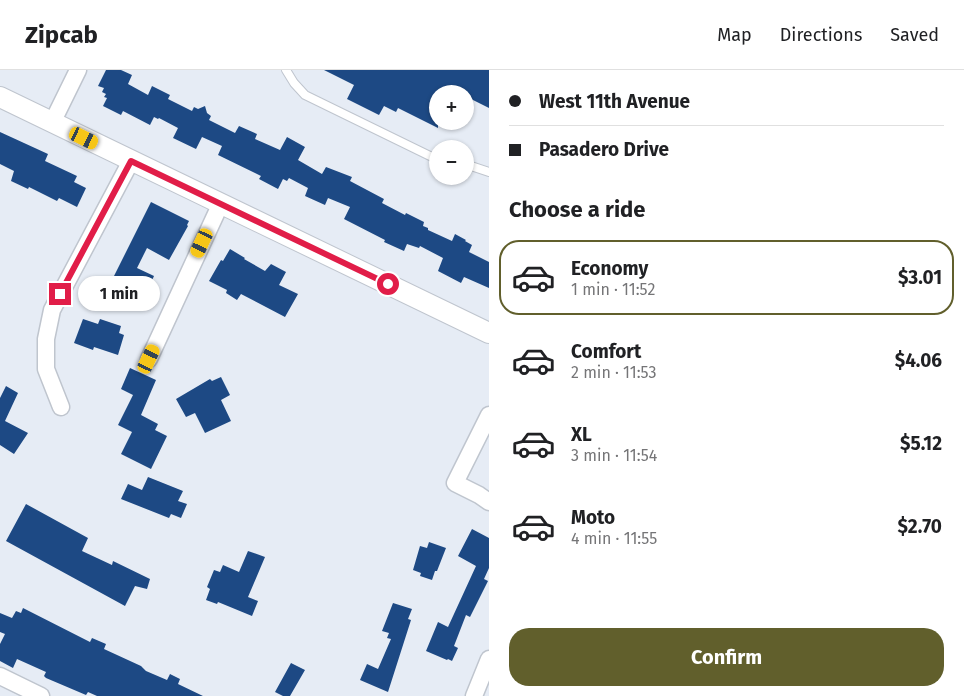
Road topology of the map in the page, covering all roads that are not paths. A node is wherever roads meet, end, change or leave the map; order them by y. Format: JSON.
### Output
{"nodes":[{"id":1,"x":78,"y":70,"type":"edge"},
{"id":2,"x":286,"y":70,"type":"edge"},
{"id":3,"x":0,"y":97,"type":"edge"},
{"id":4,"x":52,"y":123,"type":"junction"},
{"id":5,"x":429,"y":156,"type":"edge"},
{"id":6,"x":131,"y":161,"type":"junction"},
{"id":7,"x":474,"y":167,"type":"edge"},
{"id":8,"x":489,"y":172,"type":"edge"},
{"id":9,"x":221,"y":204,"type":"junction"},
{"id":10,"x":489,"y":333,"type":"edge"},
{"id":11,"x":149,"y":359,"type":"dead end"},
{"id":12,"x":61,"y":408,"type":"dead end"},
{"id":13,"x":489,"y":415,"type":"edge"},
{"id":14,"x":489,"y":502,"type":"edge"},
{"id":15,"x":489,"y":659,"type":"edge"},
{"id":16,"x":0,"y":676,"type":"edge"},
{"id":17,"x":41,"y":696,"type":"edge"},
{"id":18,"x":474,"y":696,"type":"edge"}],
"edges":[{"from":1,"to":4,"type":"street"},
{"from":2,"to":5,"type":"lane"},
{"from":3,"to":4,"type":"street"},
{"from":4,"to":6,"type":"street"},
{"from":6,"to":9,"type":"street"},
{"from":6,"to":12,"type":"street"},
{"from":7,"to":8,"type":"lane"},
{"from":9,"to":10,"type":"street"},
{"from":9,"to":11,"type":"street"},
{"from":13,"to":14,"type":"street"},
{"from":15,"to":18,"type":"street"},
{"from":16,"to":17,"type":"street"}]}
